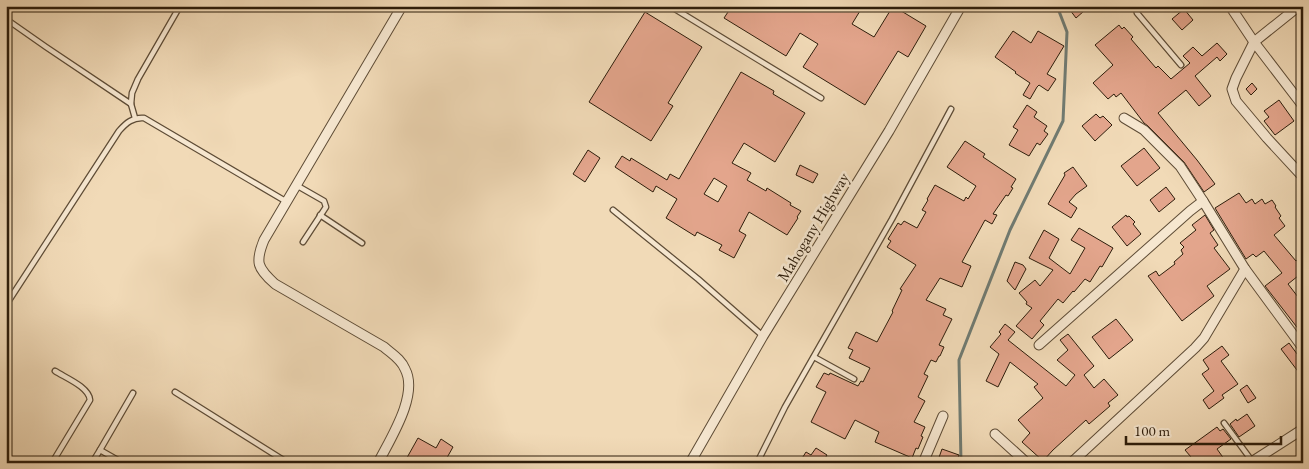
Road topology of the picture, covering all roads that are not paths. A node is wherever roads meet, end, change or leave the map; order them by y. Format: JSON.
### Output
{"nodes":[{"id":1,"x":180,"y":6,"type":"edge"},
{"id":2,"x":402,"y":6,"type":"edge"},
{"id":3,"x":670,"y":6,"type":"edge"},
{"id":4,"x":961,"y":6,"type":"edge"},
{"id":5,"x":1135,"y":6,"type":"edge"},
{"id":6,"x":1230,"y":6,"type":"edge"},
{"id":7,"x":1299,"y":6,"type":"edge"},
{"id":8,"x":6,"y":19,"type":"edge"},
{"id":9,"x":1254,"y":42,"type":"junction"},
{"id":10,"x":1181,"y":65,"type":"dead end"},
{"id":11,"x":821,"y":98,"type":"dead end"},
{"id":12,"x":131,"y":104,"type":"junction"},
{"id":13,"x":1303,"y":106,"type":"edge"},
{"id":14,"x":951,"y":109,"type":"dead end"},
{"id":15,"x":135,"y":118,"type":"junction"},
{"id":16,"x":1124,"y":118,"type":"dead end"},
{"id":17,"x":1303,"y":177,"type":"edge"},
{"id":18,"x":296,"y":185,"type":"junction"},
{"id":19,"x":1203,"y":201,"type":"junction"},
{"id":20,"x":286,"y":202,"type":"junction"},
{"id":21,"x":613,"y":210,"type":"dead end"},
{"id":22,"x":320,"y":215,"type":"junction"},
{"id":23,"x":303,"y":242,"type":"dead end"},
{"id":24,"x":362,"y":243,"type":"dead end"},
{"id":25,"x":1245,"y":269,"type":"junction"},
{"id":26,"x":6,"y":305,"type":"edge"},
{"id":27,"x":763,"y":336,"type":"junction"},
{"id":28,"x":1039,"y":345,"type":"dead end"},
{"id":29,"x":1303,"y":348,"type":"edge"},
{"id":30,"x":814,"y":357,"type":"junction"},
{"id":31,"x":55,"y":371,"type":"dead end"},
{"id":32,"x":854,"y":379,"type":"dead end"},
{"id":33,"x":176,"y":392,"type":"dead end"},
{"id":34,"x":133,"y":393,"type":"dead end"},
{"id":35,"x":943,"y":416,"type":"dead end"},
{"id":36,"x":1224,"y":423,"type":"dead end"},
{"id":37,"x":1303,"y":429,"type":"edge"},
{"id":38,"x":995,"y":434,"type":"dead end"},
{"id":39,"x":100,"y":450,"type":"junction"},
{"id":40,"x":1264,"y":459,"type":"edge"},
{"id":41,"x":1251,"y":462,"type":"edge"},
{"id":42,"x":52,"y":463,"type":"edge"},
{"id":43,"x":92,"y":463,"type":"edge"},
{"id":44,"x":124,"y":463,"type":"edge"},
{"id":45,"x":288,"y":463,"type":"edge"},
{"id":46,"x":378,"y":463,"type":"edge"},
{"id":47,"x":690,"y":463,"type":"edge"},
{"id":48,"x":756,"y":463,"type":"edge"},
{"id":49,"x":923,"y":463,"type":"edge"},
{"id":50,"x":1027,"y":463,"type":"edge"},
{"id":51,"x":1071,"y":463,"type":"edge"}],
"edges":[{"from":1,"to":12,"type":"lane"},
{"from":2,"to":18,"type":"street"},
{"from":3,"to":11,"type":"lane"},
{"from":4,"to":27,"type":"street","name":"Mahogany Highway"},
{"from":5,"to":10,"type":"lane"},
{"from":6,"to":9,"type":"street"},
{"from":7,"to":9,"type":"street"},
{"from":8,"to":12,"type":"lane"},
{"from":9,"to":13,"type":"street"},
{"from":9,"to":17,"type":"street"},
{"from":12,"to":15,"type":"lane"},
{"from":14,"to":30,"type":"lane"},
{"from":15,"to":20,"type":"lane"},
{"from":15,"to":26,"type":"lane"},
{"from":16,"to":19,"type":"street"},
{"from":18,"to":20,"type":"street"},
{"from":18,"to":22,"type":"lane"},
{"from":19,"to":25,"type":"street"},
{"from":19,"to":28,"type":"street"},
{"from":20,"to":46,"type":"street"},
{"from":21,"to":27,"type":"lane"},
{"from":22,"to":23,"type":"lane"},
{"from":22,"to":24,"type":"lane"},
{"from":25,"to":29,"type":"street"},
{"from":25,"to":51,"type":"street"},
{"from":27,"to":47,"type":"street","name":"Mahogany Highway"},
{"from":30,"to":32,"type":"lane"},
{"from":30,"to":48,"type":"lane"},
{"from":31,"to":42,"type":"lane"},
{"from":33,"to":45,"type":"lane"},
{"from":34,"to":39,"type":"lane"},
{"from":35,"to":49,"type":"street"},
{"from":36,"to":41,"type":"lane"},
{"from":37,"to":40,"type":"street"},
{"from":38,"to":50,"type":"street"},
{"from":39,"to":43,"type":"lane"},
{"from":39,"to":44,"type":"lane"},
{"from":40,"to":41,"type":"street"}]}
